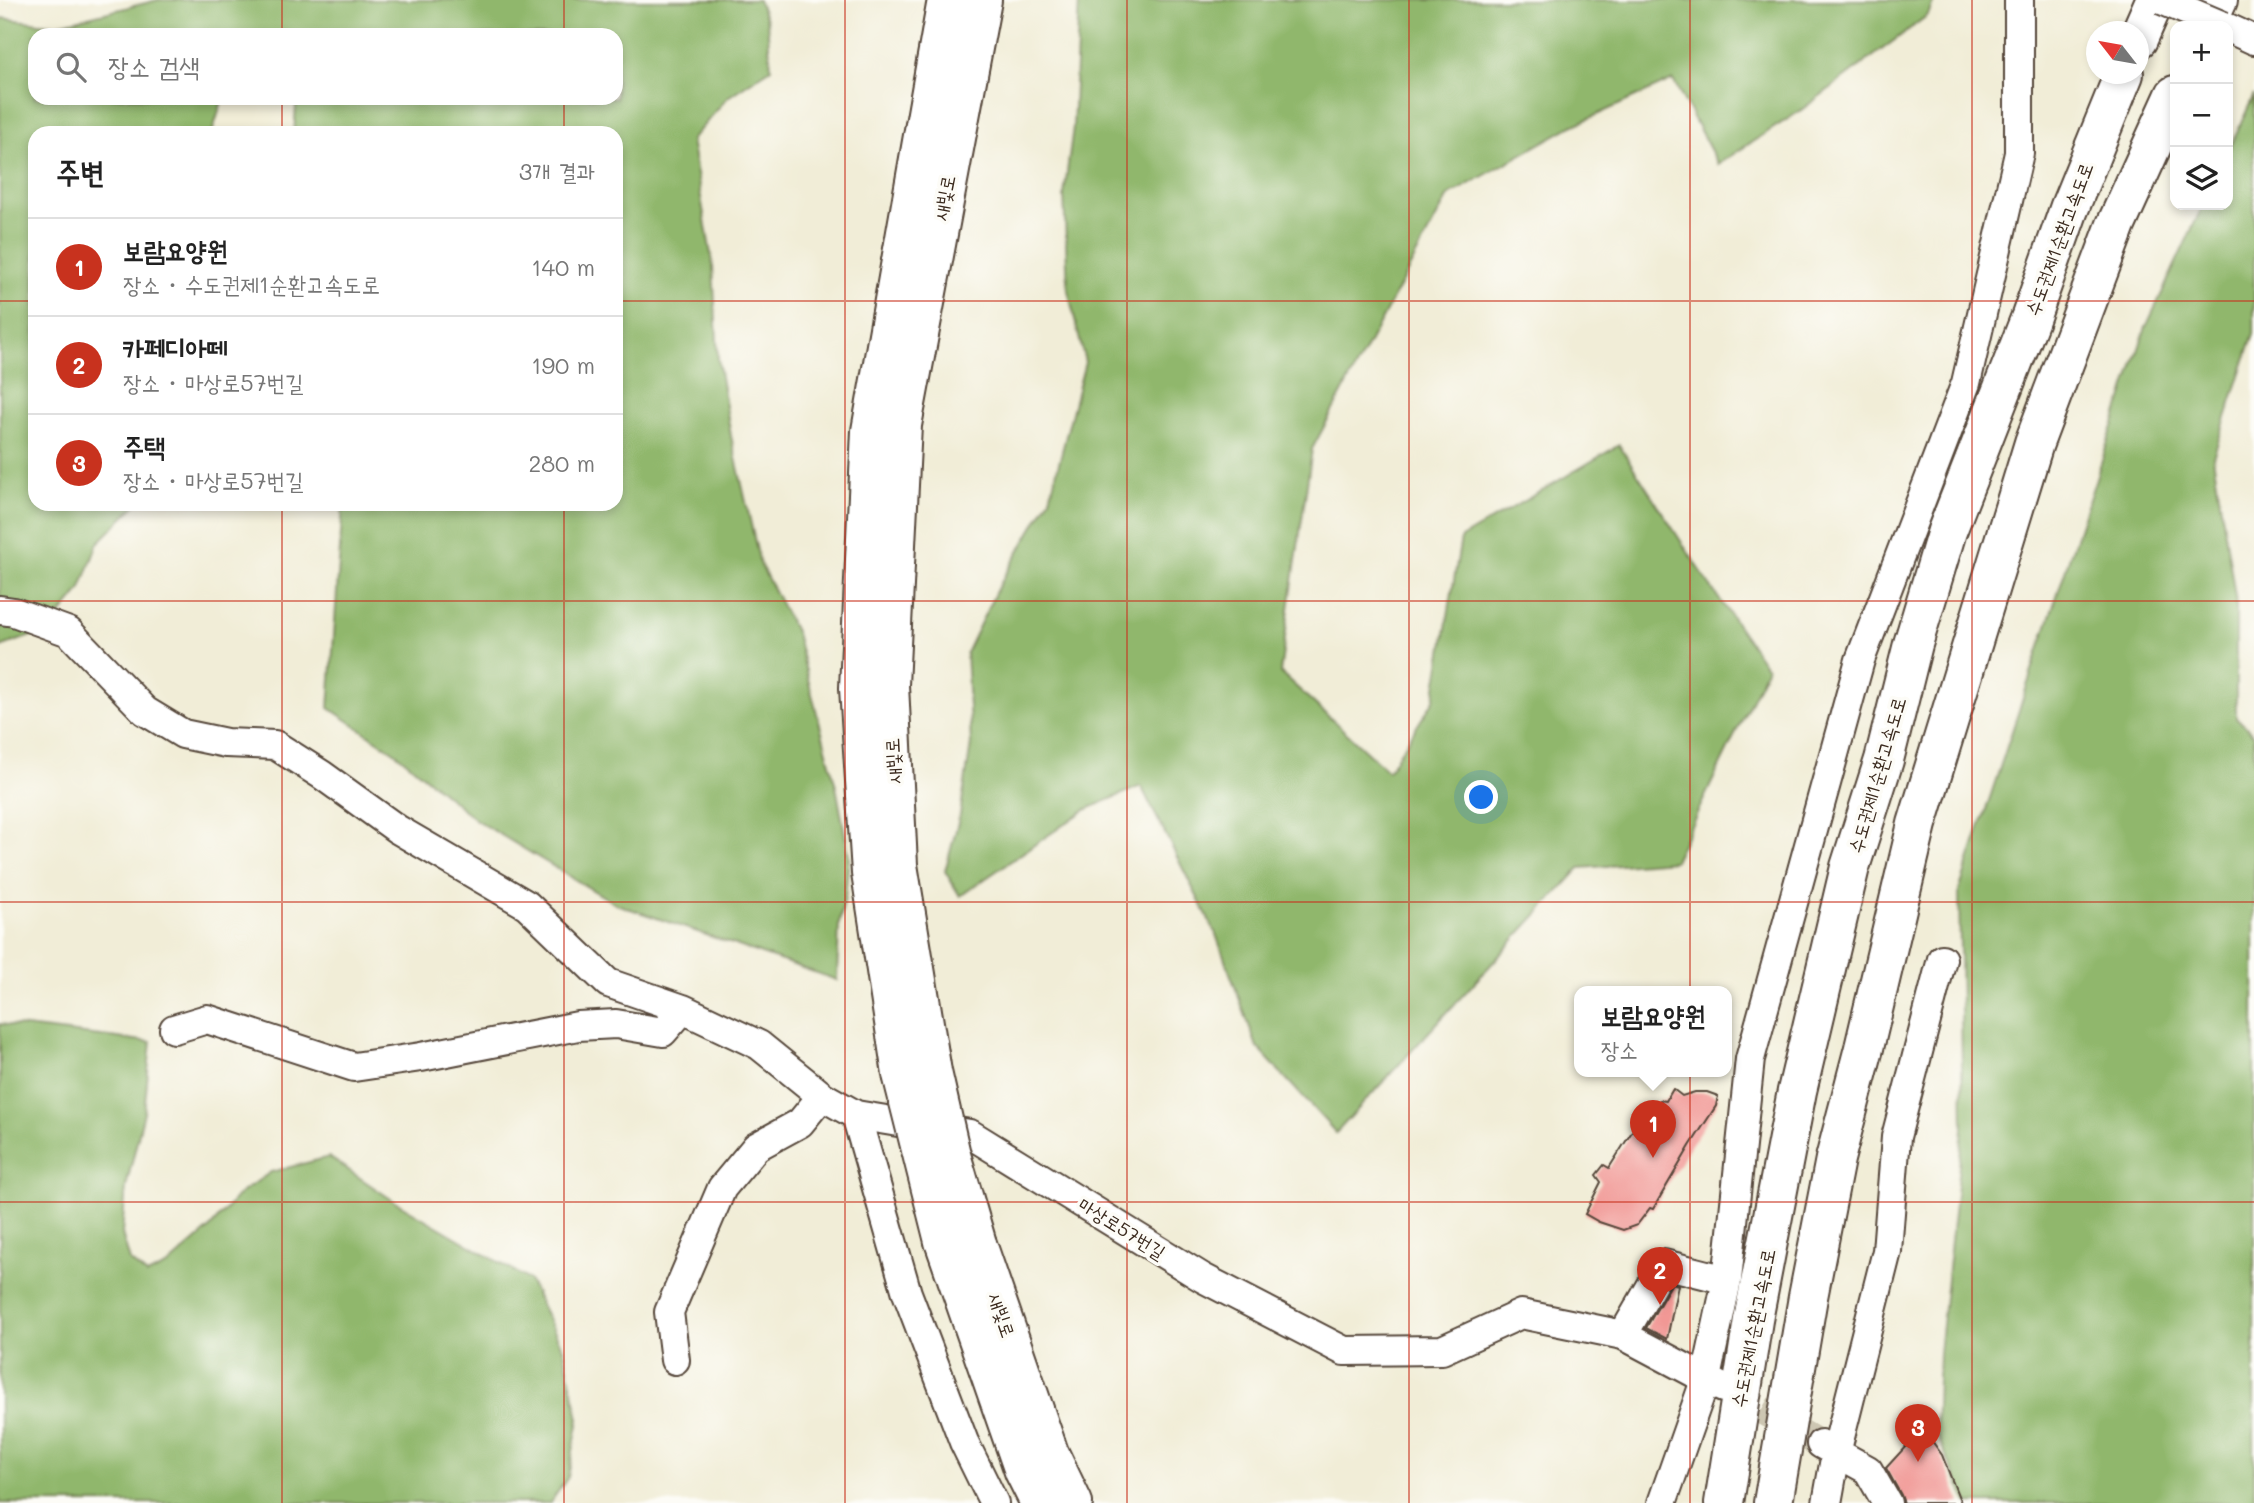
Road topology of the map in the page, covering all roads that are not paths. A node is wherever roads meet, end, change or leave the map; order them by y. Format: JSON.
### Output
{"nodes":[{"id":1,"x":947,"y":0,"type":"edge"},
{"id":2,"x":982,"y":0,"type":"edge"},
{"id":3,"x":2019,"y":0,"type":"edge"},
{"id":4,"x":2155,"y":0,"type":"edge"},
{"id":5,"x":2162,"y":0,"type":"edge"},
{"id":6,"x":2218,"y":0,"type":"edge"},
{"id":7,"x":2146,"y":21,"type":"edge"},
{"id":8,"x":2208,"y":21,"type":"edge"},
{"id":9,"x":2211,"y":21,"type":"edge"},
{"id":10,"x":2233,"y":30,"type":"edge"},
{"id":11,"x":2254,"y":40,"type":"edge"},
{"id":12,"x":2120,"y":84,"type":"edge"},
{"id":13,"x":2170,"y":106,"type":"edge"},
{"id":14,"x":0,"y":610,"type":"edge"},
{"id":15,"x":1942,"y":959,"type":"dead end"},
{"id":16,"x":683,"y":1009,"type":"junction"},
{"id":17,"x":174,"y":1029,"type":"dead end"},
{"id":18,"x":917,"y":1073,"type":"junction"},
{"id":19,"x":822,"y":1096,"type":"junction"},
{"id":20,"x":856,"y":1115,"type":"junction"},
{"id":21,"x":961,"y":1242,"type":"junction"},
{"id":22,"x":1727,"y":1280,"type":"junction"},
{"id":23,"x":1623,"y":1335,"type":"junction"},
{"id":24,"x":675,"y":1360,"type":"dead end"},
{"id":25,"x":1714,"y":1383,"type":"junction"},
{"id":26,"x":1828,"y":1448,"type":"junction"},
{"id":27,"x":994,"y":1503,"type":"edge"},
{"id":28,"x":1040,"y":1503,"type":"edge"},
{"id":29,"x":1073,"y":1503,"type":"edge"},
{"id":30,"x":1662,"y":1503,"type":"edge"},
{"id":31,"x":1724,"y":1503,"type":"edge"},
{"id":32,"x":1773,"y":1503,"type":"edge"},
{"id":33,"x":1828,"y":1503,"type":"edge"},
{"id":34,"x":1887,"y":1503,"type":"edge"}],
"edges":[{"from":1,"to":18,"type":"highway","name":"새빛로"},
{"from":2,"to":18,"type":"highway","name":"새빛로"},
{"from":3,"to":22,"type":"street"},
{"from":4,"to":7,"type":"highway"},
{"from":5,"to":9,"type":"street","bridge":true},
{"from":6,"to":8,"type":"highway"},
{"from":10,"to":11,"type":"street"},
{"from":12,"to":31,"type":"highway","name":"수도권제1순환고속도로"},
{"from":13,"to":32,"type":"highway"},
{"from":14,"to":16,"type":"street","name":"마상로57번길"},
{"from":15,"to":26,"type":"street"},
{"from":16,"to":17,"type":"street"},
{"from":16,"to":19,"type":"street","name":"마상로57번길"},
{"from":18,"to":21,"type":"highway","name":"새빛로","bridge":true},
{"from":19,"to":20,"type":"street","name":"마상로57번길"},
{"from":19,"to":24,"type":"street"},
{"from":20,"to":23,"type":"street","name":"마상로57번길"},
{"from":20,"to":27,"type":"street"},
{"from":21,"to":28,"type":"highway","name":"새빛로"},
{"from":21,"to":29,"type":"highway","name":"새빛로"},
{"from":22,"to":23,"type":"street"},
{"from":22,"to":25,"type":"street"},
{"from":23,"to":25,"type":"street","name":"마상로57번길"},
{"from":25,"to":30,"type":"street"},
{"from":26,"to":33,"type":"street"},
{"from":26,"to":34,"type":"street"}]}
